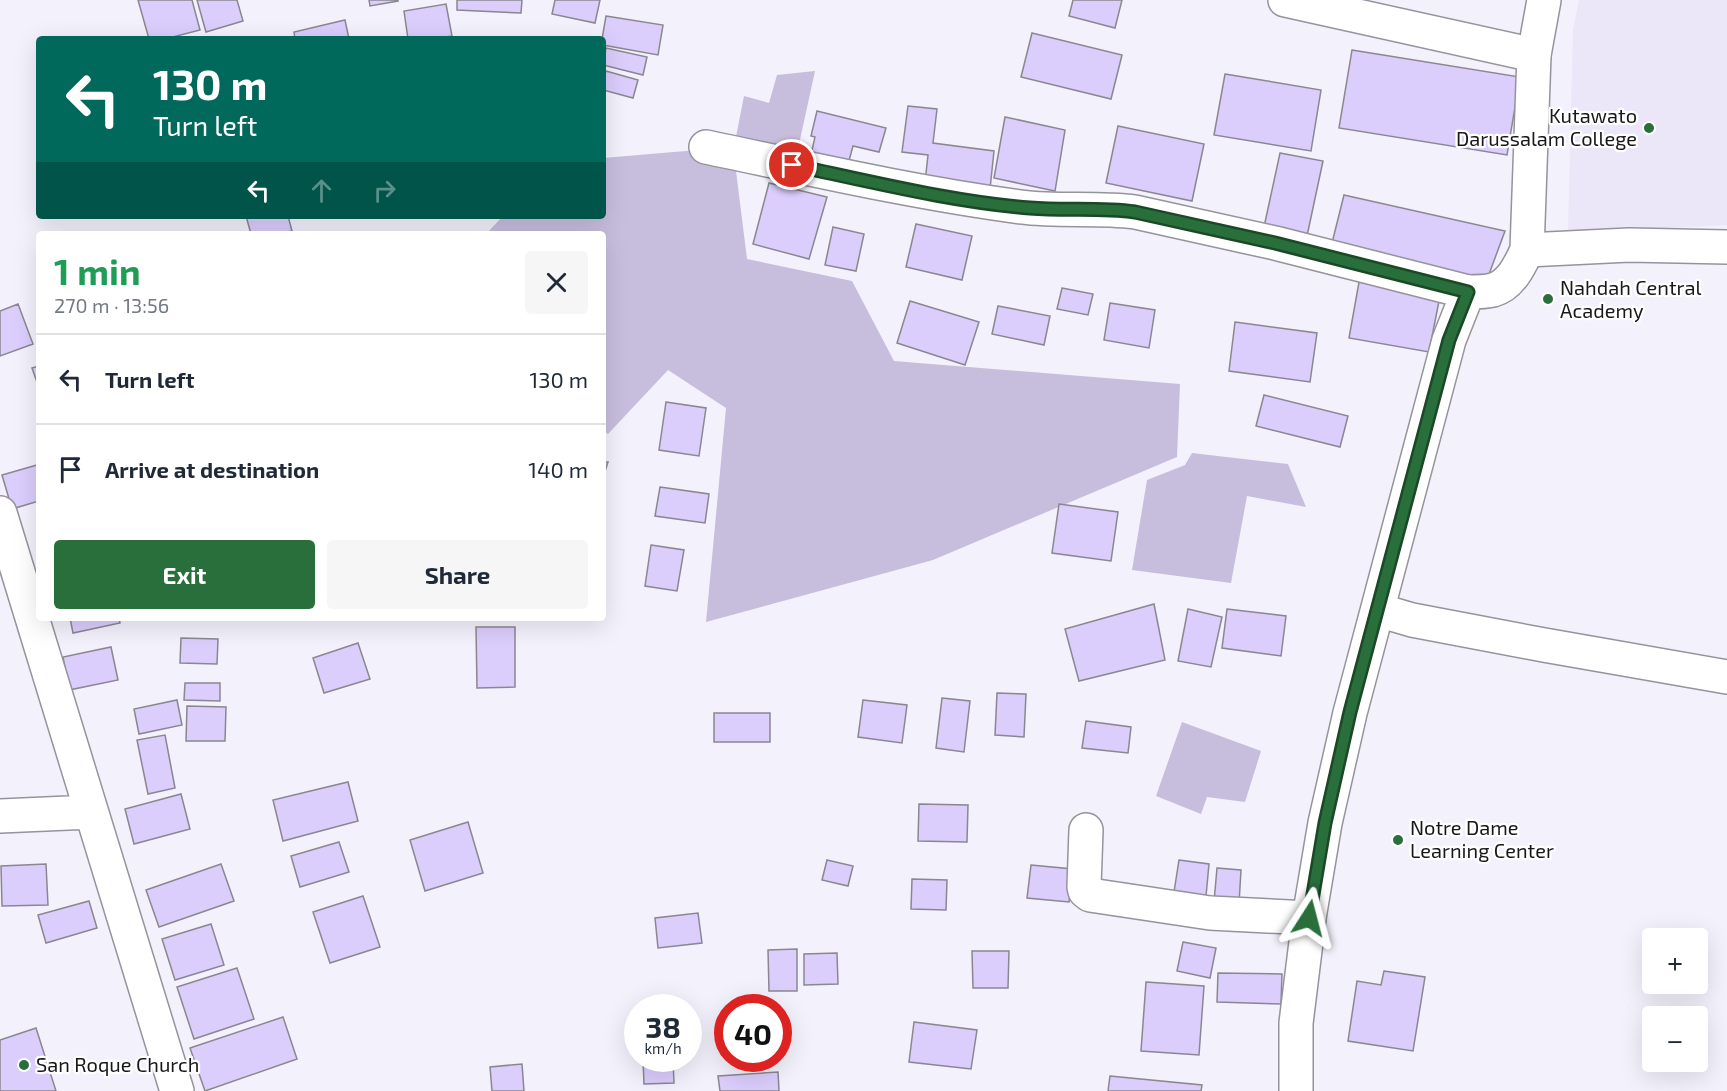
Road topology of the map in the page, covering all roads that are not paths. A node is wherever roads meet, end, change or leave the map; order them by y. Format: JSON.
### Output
{"nodes":[{"id":1,"x":1285,"y":0,"type":"edge"},
{"id":2,"x":1544,"y":0,"type":"edge"},
{"id":3,"x":1534,"y":55,"type":"junction"},
{"id":4,"x":706,"y":147,"type":"dead end"},
{"id":5,"x":1727,"y":247,"type":"edge"},
{"id":6,"x":1527,"y":250,"type":"junction"},
{"id":7,"x":1468,"y":292,"type":"junction"},
{"id":8,"x":0,"y":513,"type":"edge"},
{"id":9,"x":1378,"y":610,"type":"junction"},
{"id":10,"x":1727,"y":677,"type":"edge"},
{"id":11,"x":91,"y":812,"type":"junction"},
{"id":12,"x":0,"y":816,"type":"edge"},
{"id":13,"x":1086,"y":830,"type":"dead end"},
{"id":14,"x":1309,"y":918,"type":"junction"},
{"id":15,"x":177,"y":1091,"type":"edge"},
{"id":16,"x":1296,"y":1091,"type":"edge"}],
"edges":[{"from":1,"to":3,"type":"street"},
{"from":2,"to":3,"type":"street"},
{"from":3,"to":6,"type":"street"},
{"from":4,"to":7,"type":"street"},
{"from":5,"to":6,"type":"street"},
{"from":6,"to":7,"type":"street"},
{"from":7,"to":9,"type":"street"},
{"from":8,"to":11,"type":"street"},
{"from":9,"to":10,"type":"street"},
{"from":9,"to":14,"type":"street"},
{"from":11,"to":12,"type":"street"},
{"from":11,"to":15,"type":"street"},
{"from":13,"to":14,"type":"street"},
{"from":14,"to":16,"type":"street"}]}
